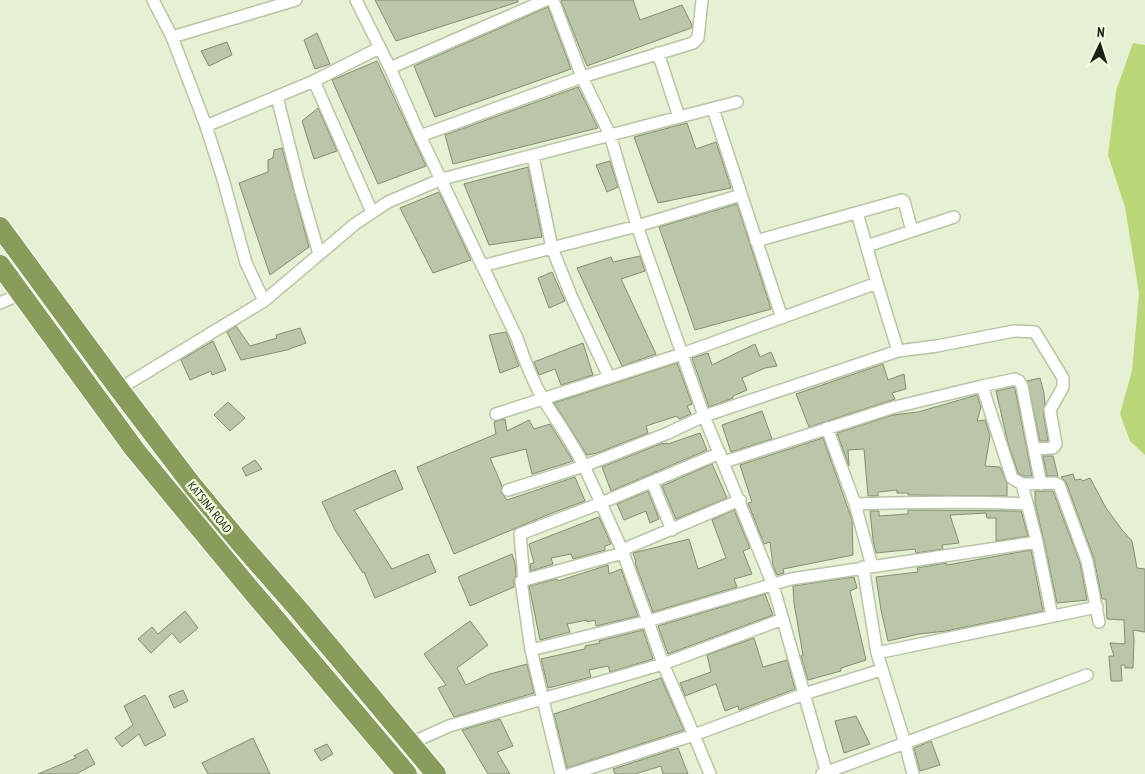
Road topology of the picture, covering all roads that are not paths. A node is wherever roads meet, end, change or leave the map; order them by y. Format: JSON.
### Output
{"nodes":[{"id":1,"x":154,"y":0,"type":"edge"},
{"id":2,"x":296,"y":0,"type":"edge"},
{"id":3,"x":356,"y":0,"type":"edge"},
{"id":4,"x":546,"y":0,"type":"edge"},
{"id":5,"x":553,"y":0,"type":"edge"},
{"id":6,"x":702,"y":0,"type":"edge"},
{"id":7,"x":172,"y":37,"type":"junction"},
{"id":8,"x":379,"y":48,"type":"junction"},
{"id":9,"x":658,"y":53,"type":"junction"},
{"id":10,"x":390,"y":68,"type":"junction"},
{"id":11,"x":582,"y":77,"type":"junction"},
{"id":12,"x":314,"y":81,"type":"junction"},
{"id":13,"x":277,"y":97,"type":"junction"},
{"id":14,"x":737,"y":102,"type":"dead end"},
{"id":15,"x":713,"y":109,"type":"junction"},
{"id":16,"x":679,"y":117,"type":"junction"},
{"id":17,"x":206,"y":126,"type":"junction"},
{"id":18,"x":610,"y":135,"type":"junction"},
{"id":19,"x":420,"y":136,"type":"junction"},
{"id":20,"x":533,"y":156,"type":"junction"},
{"id":21,"x":442,"y":179,"type":"junction"},
{"id":22,"x":741,"y":195,"type":"junction"},
{"id":23,"x":372,"y":212,"type":"junction"},
{"id":24,"x":857,"y":213,"type":"junction"},
{"id":25,"x":954,"y":217,"type":"dead end"},
{"id":26,"x":637,"y":226,"type":"junction"},
{"id":27,"x":0,"y":227,"type":"edge"},
{"id":28,"x":912,"y":231,"type":"junction"},
{"id":29,"x":756,"y":241,"type":"junction"},
{"id":30,"x":867,"y":246,"type":"junction"},
{"id":31,"x":552,"y":248,"type":"junction"},
{"id":32,"x":319,"y":254,"type":"junction"},
{"id":33,"x":0,"y":265,"type":"edge"},
{"id":34,"x":482,"y":266,"type":"junction"},
{"id":35,"x":877,"y":283,"type":"junction"},
{"id":36,"x":20,"y":294,"type":"junction"},
{"id":37,"x":264,"y":301,"type":"junction"},
{"id":38,"x":0,"y":303,"type":"edge"},
{"id":39,"x":782,"y":318,"type":"junction"},
{"id":40,"x":898,"y":350,"type":"junction"},
{"id":41,"x":682,"y":354,"type":"junction"},
{"id":42,"x":609,"y":377,"type":"junction"},
{"id":43,"x":982,"y":386,"type":"junction"},
{"id":44,"x":118,"y":390,"type":"junction"},
{"id":45,"x":543,"y":399,"type":"junction"},
{"id":46,"x":496,"y":414,"type":"dead end"},
{"id":47,"x":704,"y":416,"type":"junction"},
{"id":48,"x":827,"y":428,"type":"junction"},
{"id":49,"x":1034,"y":449,"type":"junction"},
{"id":50,"x":722,"y":458,"type":"junction"},
{"id":51,"x":584,"y":466,"type":"junction"},
{"id":52,"x":652,"y":482,"type":"junction"},
{"id":53,"x":1022,"y":484,"type":"junction"},
{"id":54,"x":1041,"y":484,"type":"junction"},
{"id":55,"x":508,"y":490,"type":"dead end"},
{"id":56,"x":740,"y":500,"type":"junction"},
{"id":57,"x":601,"y":503,"type":"junction"},
{"id":58,"x":855,"y":504,"type":"junction"},
{"id":59,"x":1027,"y":504,"type":"junction"},
{"id":60,"x":672,"y":530,"type":"junction"},
{"id":61,"x":1037,"y":542,"type":"junction"},
{"id":62,"x":623,"y":552,"type":"junction"},
{"id":63,"x":867,"y":567,"type":"junction"},
{"id":64,"x":521,"y":581,"type":"junction"},
{"id":65,"x":773,"y":585,"type":"junction"},
{"id":66,"x":1097,"y":607,"type":"junction"},
{"id":67,"x":1052,"y":616,"type":"junction"},
{"id":68,"x":784,"y":619,"type":"junction"},
{"id":69,"x":648,"y":621,"type":"junction"},
{"id":70,"x":1099,"y":622,"type":"dead end"},
{"id":71,"x":531,"y":650,"type":"junction"},
{"id":72,"x":877,"y":653,"type":"junction"},
{"id":73,"x":663,"y":664,"type":"junction"},
{"id":74,"x":882,"y":670,"type":"junction"},
{"id":75,"x":1087,"y":674,"type":"dead end"},
{"id":76,"x":804,"y":694,"type":"junction"},
{"id":77,"x":544,"y":698,"type":"junction"},
{"id":78,"x":694,"y":735,"type":"junction"},
{"id":79,"x":905,"y":743,"type":"junction"},
{"id":80,"x":409,"y":744,"type":"junction"},
{"id":81,"x":407,"y":774,"type":"edge"},
{"id":82,"x":436,"y":774,"type":"edge"},
{"id":83,"x":562,"y":774,"type":"edge"},
{"id":84,"x":571,"y":774,"type":"edge"},
{"id":85,"x":710,"y":774,"type":"edge"},
{"id":86,"x":825,"y":774,"type":"edge"},
{"id":87,"x":913,"y":774,"type":"edge"}],
"edges":[{"from":1,"to":7,"type":"street"},
{"from":2,"to":7,"type":"street"},
{"from":3,"to":8,"type":"street"},
{"from":4,"to":10,"type":"street"},
{"from":5,"to":11,"type":"street"},
{"from":6,"to":9,"type":"street"},
{"from":7,"to":17,"type":"street"},
{"from":8,"to":10,"type":"street"},
{"from":8,"to":12,"type":"street"},
{"from":9,"to":11,"type":"street"},
{"from":9,"to":16,"type":"street"},
{"from":10,"to":19,"type":"street"},
{"from":11,"to":18,"type":"street"},
{"from":11,"to":19,"type":"street"},
{"from":12,"to":13,"type":"street"},
{"from":12,"to":23,"type":"street"},
{"from":13,"to":17,"type":"street"},
{"from":13,"to":32,"type":"street"},
{"from":14,"to":15,"type":"street"},
{"from":15,"to":16,"type":"street"},
{"from":15,"to":22,"type":"street"},
{"from":16,"to":18,"type":"street"},
{"from":17,"to":37,"type":"street"},
{"from":18,"to":20,"type":"street"},
{"from":18,"to":26,"type":"street"},
{"from":19,"to":21,"type":"street"},
{"from":20,"to":21,"type":"street"},
{"from":20,"to":31,"type":"street"},
{"from":21,"to":23,"type":"street"},
{"from":21,"to":34,"type":"street"},
{"from":22,"to":26,"type":"street"},
{"from":22,"to":29,"type":"street"},
{"from":23,"to":32,"type":"street"},
{"from":24,"to":28,"type":"street"},
{"from":24,"to":29,"type":"street"},
{"from":24,"to":30,"type":"street"},
{"from":25,"to":28,"type":"street"},
{"from":26,"to":31,"type":"street"},
{"from":26,"to":41,"type":"street"},
{"from":27,"to":44,"type":"highway","name":"KATSINA ROAD"},
{"from":28,"to":30,"type":"street"},
{"from":29,"to":39,"type":"street"},
{"from":30,"to":35,"type":"street"},
{"from":31,"to":34,"type":"street"},
{"from":31,"to":42,"type":"street"},
{"from":32,"to":37,"type":"street"},
{"from":33,"to":36,"type":"highway","name":"KATSINA ROAD"},
{"from":34,"to":45,"type":"street"},
{"from":35,"to":39,"type":"street"},
{"from":35,"to":40,"type":"street"},
{"from":36,"to":38,"type":"street"},
{"from":36,"to":81,"type":"highway","name":"KATSINA ROAD"},
{"from":37,"to":44,"type":"street"},
{"from":39,"to":41,"type":"street"},
{"from":40,"to":47,"type":"street"},
{"from":40,"to":49,"type":"street"},
{"from":41,"to":42,"type":"street"},
{"from":41,"to":47,"type":"street"},
{"from":42,"to":45,"type":"street"},
{"from":43,"to":48,"type":"street"},
{"from":43,"to":49,"type":"street"},
{"from":43,"to":53,"type":"street"},
{"from":44,"to":80,"type":"highway","name":"KATSINA ROAD"},
{"from":45,"to":46,"type":"street"},
{"from":45,"to":51,"type":"street"},
{"from":47,"to":50,"type":"street"},
{"from":47,"to":51,"type":"street"},
{"from":48,"to":50,"type":"street"},
{"from":48,"to":58,"type":"street"},
{"from":49,"to":54,"type":"street"},
{"from":50,"to":52,"type":"street"},
{"from":50,"to":56,"type":"street"},
{"from":51,"to":55,"type":"street"},
{"from":51,"to":57,"type":"street"},
{"from":52,"to":57,"type":"street"},
{"from":52,"to":60,"type":"street"},
{"from":53,"to":54,"type":"street"},
{"from":53,"to":59,"type":"street"},
{"from":54,"to":66,"type":"street"},
{"from":56,"to":60,"type":"street"},
{"from":56,"to":65,"type":"street"},
{"from":57,"to":62,"type":"street"},
{"from":57,"to":64,"type":"street"},
{"from":58,"to":59,"type":"street"},
{"from":58,"to":63,"type":"street"},
{"from":59,"to":61,"type":"street"},
{"from":60,"to":62,"type":"street"},
{"from":61,"to":63,"type":"street"},
{"from":61,"to":67,"type":"street"},
{"from":62,"to":64,"type":"street"},
{"from":62,"to":69,"type":"street"},
{"from":63,"to":65,"type":"street"},
{"from":63,"to":72,"type":"street"},
{"from":64,"to":71,"type":"street"},
{"from":65,"to":68,"type":"street"},
{"from":65,"to":69,"type":"street"},
{"from":66,"to":67,"type":"street"},
{"from":66,"to":70,"type":"street"},
{"from":67,"to":72,"type":"street"},
{"from":68,"to":73,"type":"street"},
{"from":68,"to":76,"type":"street"},
{"from":69,"to":71,"type":"street"},
{"from":69,"to":73,"type":"street"},
{"from":71,"to":77,"type":"street"},
{"from":72,"to":74,"type":"street"},
{"from":73,"to":77,"type":"street"},
{"from":73,"to":78,"type":"street"},
{"from":74,"to":76,"type":"street"},
{"from":74,"to":79,"type":"street"},
{"from":75,"to":79,"type":"street"},
{"from":76,"to":78,"type":"street"},
{"from":76,"to":86,"type":"street"},
{"from":77,"to":80,"type":"street"},
{"from":77,"to":83,"type":"street"},
{"from":78,"to":84,"type":"street"},
{"from":78,"to":85,"type":"street"},
{"from":79,"to":86,"type":"street"},
{"from":79,"to":87,"type":"street"},
{"from":80,"to":82,"type":"highway","name":"KATSINA ROAD"}]}
